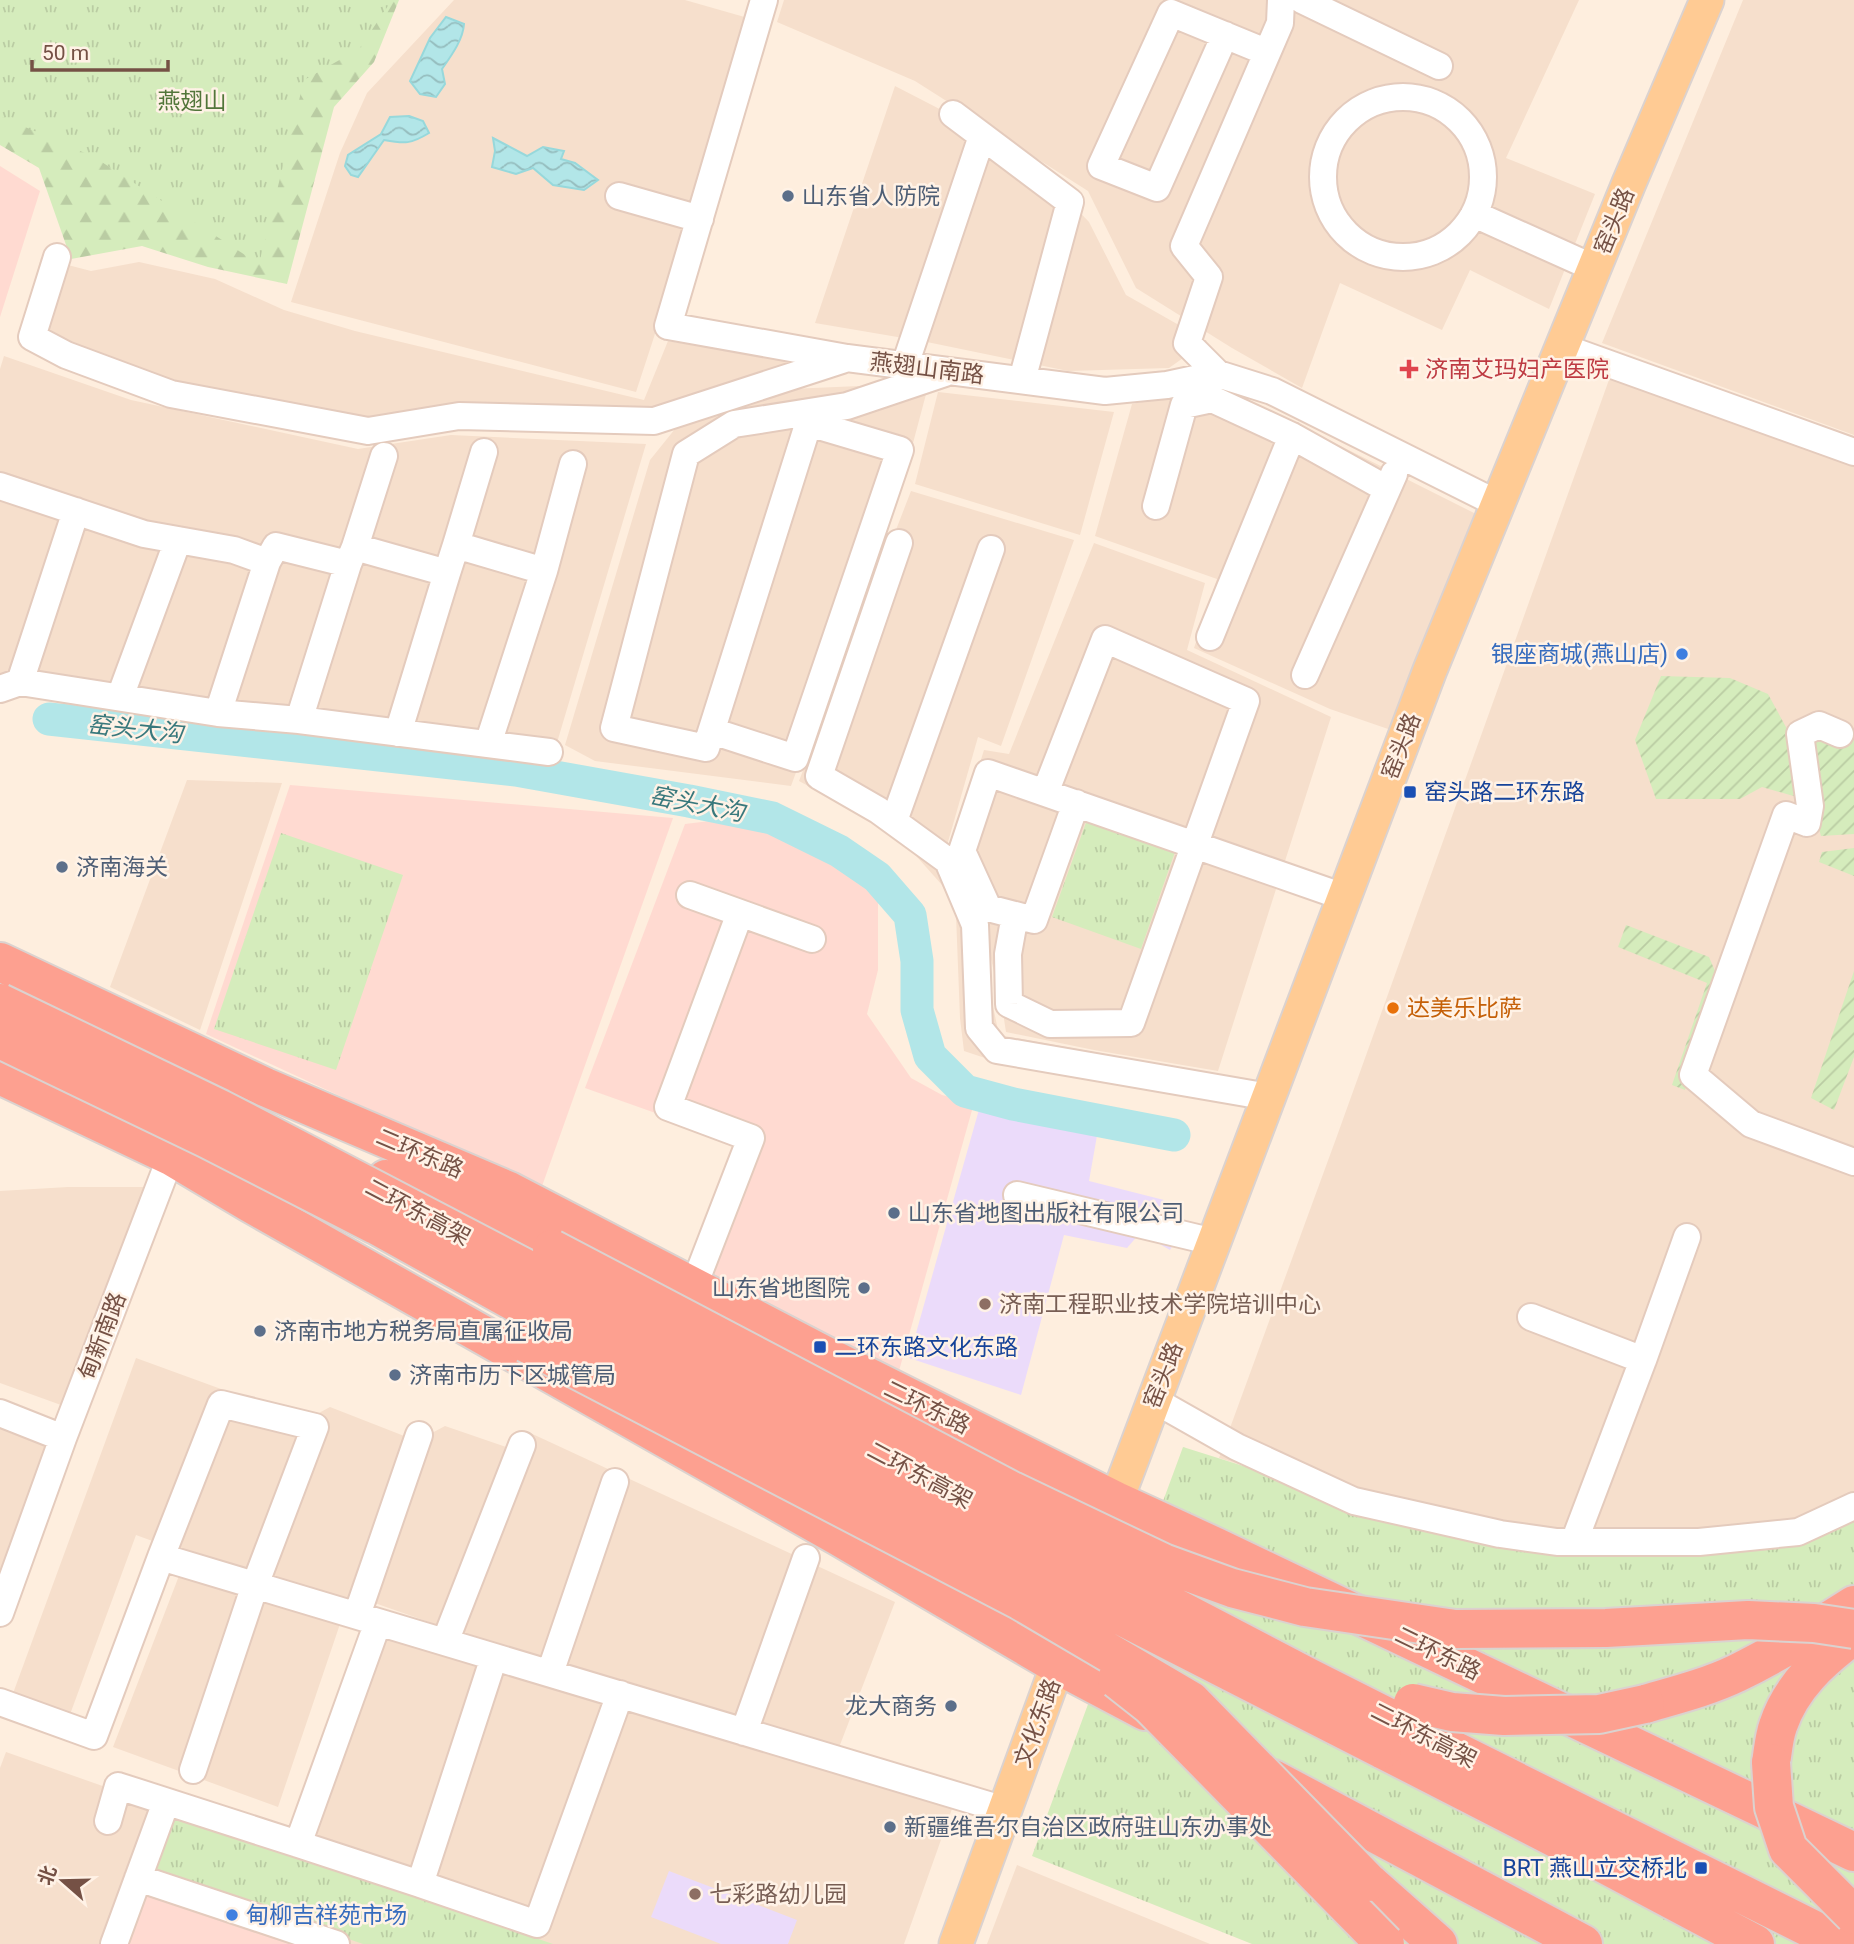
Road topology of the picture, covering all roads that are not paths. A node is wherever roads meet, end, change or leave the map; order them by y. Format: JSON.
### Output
{"nodes":[{"id":1,"x":764,"y":0,"type":"edge"},
{"id":2,"x":1281,"y":0,"type":"edge"},
{"id":3,"x":1302,"y":0,"type":"edge"},
{"id":4,"x":1707,"y":0,"type":"edge"},
{"id":5,"x":1225,"y":36,"type":"junction"},
{"id":6,"x":1261,"y":50,"type":"dead end"},
{"id":7,"x":1439,"y":66,"type":"dead end"},
{"id":8,"x":953,"y":114,"type":"dead end"},
{"id":9,"x":982,"y":136,"type":"junction"},
{"id":10,"x":619,"y":196,"type":"dead end"},
{"id":11,"x":1474,"y":214,"type":"junction"},
{"id":12,"x":700,"y":219,"type":"junction"},
{"id":13,"x":57,"y":257,"type":"dead end"},
{"id":14,"x":1594,"y":268,"type":"junction"},
{"id":15,"x":1562,"y":347,"type":"junction"},
{"id":16,"x":847,"y":358,"type":"junction"},
{"id":17,"x":905,"y":365,"type":"junction"},
{"id":18,"x":950,"y":371,"type":"junction"},
{"id":19,"x":1218,"y":374,"type":"junction"},
{"id":20,"x":1022,"y":380,"type":"junction"},
{"id":21,"x":811,"y":417,"type":"junction"},
{"id":22,"x":1292,"y":436,"type":"junction"},
{"id":23,"x":484,"y":452,"type":"dead end"},
{"id":24,"x":1854,"y":452,"type":"edge"},
{"id":25,"x":384,"y":456,"type":"dead end"},
{"id":26,"x":1402,"y":456,"type":"junction"},
{"id":27,"x":573,"y":464,"type":"dead end"},
{"id":28,"x":0,"y":486,"type":"edge"},
{"id":29,"x":1387,"y":489,"type":"junction"},
{"id":30,"x":1498,"y":504,"type":"junction"},
{"id":31,"x":1156,"y":506,"type":"dead end"},
{"id":32,"x":76,"y":511,"type":"junction"},
{"id":33,"x":177,"y":540,"type":"junction"},
{"id":34,"x":899,"y":543,"type":"dead end"},
{"id":35,"x":456,"y":545,"type":"junction"},
{"id":36,"x":991,"y":549,"type":"dead end"},
{"id":37,"x":351,"y":555,"type":"junction"},
{"id":38,"x":267,"y":562,"type":"junction"},
{"id":39,"x":544,"y":571,"type":"junction"},
{"id":40,"x":447,"y":573,"type":"junction"},
{"id":41,"x":1210,"y":637,"type":"dead end"},
{"id":42,"x":1306,"y":675,"type":"dead end"},
{"id":43,"x":10,"y":686,"type":"edge"},
{"id":44,"x":120,"y":698,"type":"junction"},
{"id":45,"x":218,"y":713,"type":"junction"},
{"id":46,"x":299,"y":720,"type":"junction"},
{"id":47,"x":712,"y":731,"type":"junction"},
{"id":48,"x":398,"y":733,"type":"junction"},
{"id":49,"x":1840,"y":734,"type":"dead end"},
{"id":50,"x":488,"y":744,"type":"junction"},
{"id":51,"x":549,"y":752,"type":"dead end"},
{"id":52,"x":1045,"y":793,"type":"junction"},
{"id":53,"x":1076,"y":803,"type":"junction"},
{"id":54,"x":894,"y":821,"type":"junction"},
{"id":55,"x":1195,"y":845,"type":"junction"},
{"id":56,"x":690,"y":895,"type":"dead end"},
{"id":57,"x":1344,"y":897,"type":"junction"},
{"id":58,"x":740,"y":913,"type":"junction"},
{"id":59,"x":1015,"y":915,"type":"junction"},
{"id":60,"x":812,"y":939,"type":"dead end"},
{"id":61,"x":0,"y":962,"type":"edge"},
{"id":62,"x":0,"y":1003,"type":"edge"},
{"id":63,"x":0,"y":1039,"type":"edge"},
{"id":64,"x":209,"y":1061,"type":"junction"},
{"id":65,"x":0,"y":1075,"type":"edge"},
{"id":66,"x":1269,"y":1097,"type":"junction"},
{"id":67,"x":213,"y":1124,"type":"junction"},
{"id":68,"x":171,"y":1156,"type":"junction"},
{"id":69,"x":1854,"y":1162,"type":"edge"},
{"id":70,"x":1017,"y":1195,"type":"dead end"},
{"id":71,"x":1687,"y":1237,"type":"dead end"},
{"id":72,"x":1214,"y":1242,"type":"junction"},
{"id":73,"x":694,"y":1289,"type":"junction"},
{"id":74,"x":1531,"y":1317,"type":"dead end"},
{"id":75,"x":1643,"y":1360,"type":"junction"},
{"id":76,"x":1154,"y":1399,"type":"junction"},
{"id":77,"x":0,"y":1413,"type":"edge"},
{"id":78,"x":419,"y":1435,"type":"dead end"},
{"id":79,"x":63,"y":1438,"type":"junction"},
{"id":80,"x":522,"y":1446,"type":"dead end"},
{"id":81,"x":615,"y":1482,"type":"dead end"},
{"id":82,"x":1116,"y":1501,"type":"junction"},
{"id":83,"x":1854,"y":1506,"type":"edge"},
{"id":84,"x":1574,"y":1542,"type":"junction"},
{"id":85,"x":161,"y":1557,"type":"junction"},
{"id":86,"x":806,"y":1558,"type":"dead end"},
{"id":87,"x":6,"y":1576,"type":"edge"},
{"id":88,"x":255,"y":1585,"type":"junction"},
{"id":89,"x":1021,"y":1601,"type":"junction"},
{"id":90,"x":1854,"y":1605,"type":"edge"},
{"id":91,"x":0,"y":1613,"type":"edge"},
{"id":92,"x":368,"y":1619,"type":"junction"},
{"id":93,"x":1854,"y":1629,"type":"edge"},
{"id":94,"x":1854,"y":1635,"type":"edge"},
{"id":95,"x":445,"y":1642,"type":"junction"},
{"id":96,"x":495,"y":1657,"type":"junction"},
{"id":97,"x":1058,"y":1665,"type":"junction"},
{"id":98,"x":550,"y":1674,"type":"junction"},
{"id":99,"x":1310,"y":1678,"type":"junction"},
{"id":100,"x":620,"y":1694,"type":"junction"},
{"id":101,"x":0,"y":1702,"type":"edge"},
{"id":102,"x":744,"y":1732,"type":"junction"},
{"id":103,"x":193,"y":1770,"type":"dead end"},
{"id":104,"x":166,"y":1802,"type":"junction"},
{"id":105,"x":1005,"y":1810,"type":"junction"},
{"id":106,"x":108,"y":1821,"type":"dead end"},
{"id":107,"x":298,"y":1844,"type":"junction"},
{"id":108,"x":1854,"y":1852,"type":"edge"},
{"id":109,"x":138,"y":1878,"type":"junction"},
{"id":110,"x":420,"y":1884,"type":"junction"},
{"id":111,"x":1854,"y":1915,"type":"edge"},
{"id":112,"x":289,"y":1937,"type":"edge"},
{"id":113,"x":114,"y":1944,"type":"edge"},
{"id":114,"x":336,"y":1944,"type":"edge"},
{"id":115,"x":956,"y":1944,"type":"edge"},
{"id":116,"x":1385,"y":1944,"type":"edge"},
{"id":117,"x":1438,"y":1944,"type":"edge"},
{"id":118,"x":1583,"y":1944,"type":"edge"},
{"id":119,"x":1755,"y":1944,"type":"edge"},
{"id":120,"x":1842,"y":1944,"type":"edge"}],
"edges":[{"from":1,"to":12,"type":"street","name":"燕翅山南路"},
{"from":2,"to":19,"type":"street"},
{"from":3,"to":7,"type":"street"},
{"from":4,"to":14,"type":"main road","name":"窑头路"},
{"from":5,"to":5,"type":"street"},
{"from":5,"to":6,"type":"street"},
{"from":8,"to":9,"type":"street"},
{"from":9,"to":17,"type":"street"},
{"from":9,"to":20,"type":"street"},
{"from":10,"to":12,"type":"street"},
{"from":11,"to":11,"type":"street"},
{"from":11,"to":14,"type":"street"},
{"from":12,"to":16,"type":"street","name":"燕翅山南路"},
{"from":13,"to":16,"type":"street"},
{"from":14,"to":15,"type":"main road","name":"窑头路"},
{"from":15,"to":24,"type":"street"},
{"from":15,"to":30,"type":"main road","name":"窑头路"},
{"from":16,"to":17,"type":"street","name":"燕翅山南路"},
{"from":17,"to":18,"type":"street","name":"燕翅山南路"},
{"from":18,"to":20,"type":"street","name":"燕翅山南路"},
{"from":18,"to":21,"type":"street"},
{"from":19,"to":20,"type":"street","name":"燕翅山南路"},
{"from":19,"to":26,"type":"street","name":"燕翅山南路"},
{"from":21,"to":47,"type":"street"},
{"from":21,"to":47,"type":"street"},
{"from":21,"to":47,"type":"street"},
{"from":22,"to":29,"type":"street"},
{"from":22,"to":31,"type":"street"},
{"from":22,"to":41,"type":"street"},
{"from":23,"to":35,"type":"street"},
{"from":25,"to":37,"type":"street"},
{"from":26,"to":29,"type":"street"},
{"from":26,"to":30,"type":"street","name":"燕翅山南路"},
{"from":27,"to":39,"type":"street"},
{"from":28,"to":32,"type":"street"},
{"from":29,"to":42,"type":"street"},
{"from":30,"to":57,"type":"main road","name":"窑头路"},
{"from":32,"to":33,"type":"street"},
{"from":32,"to":43,"type":"street"},
{"from":33,"to":38,"type":"street"},
{"from":33,"to":44,"type":"street"},
{"from":34,"to":54,"type":"street"},
{"from":35,"to":39,"type":"street"},
{"from":35,"to":40,"type":"street"},
{"from":36,"to":54,"type":"street"},
{"from":37,"to":38,"type":"street"},
{"from":37,"to":40,"type":"street"},
{"from":37,"to":46,"type":"street"},
{"from":38,"to":45,"type":"street"},
{"from":39,"to":50,"type":"street"},
{"from":40,"to":48,"type":"street"},
{"from":43,"to":44,"type":"street"},
{"from":44,"to":45,"type":"street"},
{"from":45,"to":46,"type":"street"},
{"from":46,"to":48,"type":"street"},
{"from":48,"to":50,"type":"street"},
{"from":49,"to":69,"type":"street"},
{"from":50,"to":51,"type":"street"},
{"from":52,"to":53,"type":"street"},
{"from":52,"to":55,"type":"street"},
{"from":52,"to":59,"type":"street"},
{"from":53,"to":55,"type":"street"},
{"from":53,"to":59,"type":"street"},
{"from":54,"to":66,"type":"street"},
{"from":55,"to":57,"type":"street"},
{"from":55,"to":59,"type":"street"},
{"from":56,"to":58,"type":"street"},
{"from":57,"to":66,"type":"main road","name":"窑头路"},
{"from":58,"to":60,"type":"street"},
{"from":58,"to":73,"type":"street"},
{"from":61,"to":64,"type":"highway","name":"二环东路"},
{"from":62,"to":67,"type":"highway","name":"二环东高架","bridge":true},
{"from":63,"to":67,"type":"highway","name":"二环东高架","bridge":true},
{"from":64,"to":68,"type":"street","name":"甸新南路"},
{"from":64,"to":73,"type":"highway","name":"二环东路"},
{"from":65,"to":68,"type":"highway"},
{"from":66,"to":72,"type":"main road","name":"窑头路"},
{"from":67,"to":89,"type":"highway","bridge":true},
{"from":67,"to":93,"type":"highway","bridge":true},
{"from":67,"to":99,"type":"highway","name":"二环东高架","bridge":true},
{"from":67,"to":119,"type":"highway","name":"二环东高架","bridge":true},
{"from":68,"to":79,"type":"street","name":"甸新南路"},
{"from":68,"to":97,"type":"highway"},
{"from":70,"to":72,"type":"street"},
{"from":71,"to":75,"type":"street"},
{"from":72,"to":76,"type":"main road","name":"窑头路"},
{"from":73,"to":82,"type":"highway","name":"二环东路"},
{"from":74,"to":75,"type":"street"},
{"from":75,"to":84,"type":"street"},
{"from":76,"to":82,"type":"main road","name":"窑头路"},
{"from":76,"to":84,"type":"street"},
{"from":77,"to":79,"type":"street"},
{"from":78,"to":92,"type":"street"},
{"from":79,"to":87,"type":"street","name":"甸新南路"},
{"from":80,"to":95,"type":"street"},
{"from":81,"to":98,"type":"street"},
{"from":82,"to":97,"type":"main road","name":"文化东路"},
{"from":82,"to":108,"type":"highway","name":"二环东路"},
{"from":83,"to":84,"type":"street"},
{"from":85,"to":88,"type":"street"},
{"from":85,"to":88,"type":"street"},
{"from":85,"to":101,"type":"street"},
{"from":86,"to":102,"type":"street"},
{"from":87,"to":91,"type":"street","name":"甸新南路"},
{"from":88,"to":92,"type":"street"},
{"from":88,"to":103,"type":"street"},
{"from":89,"to":116,"type":"highway","bridge":true},
{"from":89,"to":117,"type":"highway","bridge":true},
{"from":90,"to":99,"type":"highway","bridge":true},
{"from":92,"to":95,"type":"street"},
{"from":92,"to":107,"type":"street"},
{"from":94,"to":111,"type":"highway","bridge":true},
{"from":95,"to":96,"type":"street"},
{"from":96,"to":98,"type":"street"},
{"from":96,"to":110,"type":"street"},
{"from":97,"to":105,"type":"main road","name":"文化东路"},
{"from":97,"to":118,"type":"highway"},
{"from":98,"to":100,"type":"street"},
{"from":99,"to":120,"type":"highway","name":"二环东高架","bridge":true},
{"from":100,"to":102,"type":"street"},
{"from":100,"to":110,"type":"street"},
{"from":102,"to":105,"type":"street"},
{"from":104,"to":106,"type":"street"},
{"from":104,"to":107,"type":"street"},
{"from":104,"to":109,"type":"street"},
{"from":105,"to":115,"type":"main road","name":"文化东路"},
{"from":107,"to":110,"type":"street"},
{"from":109,"to":112,"type":"street"},
{"from":109,"to":113,"type":"street"},
{"from":112,"to":114,"type":"street"}]}
